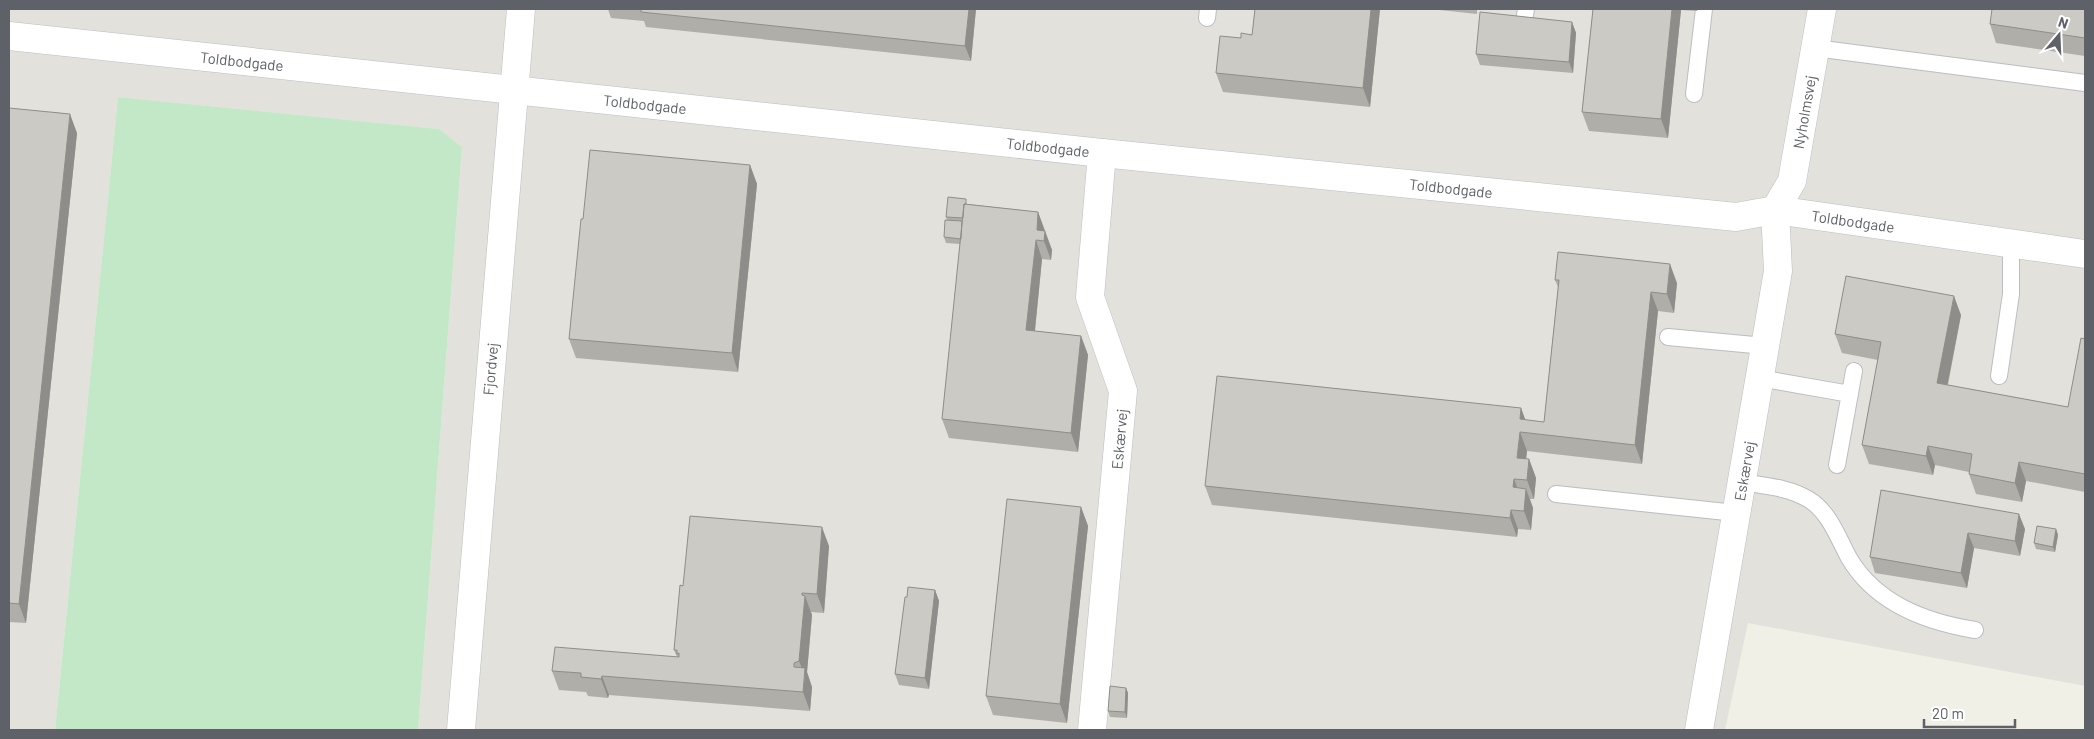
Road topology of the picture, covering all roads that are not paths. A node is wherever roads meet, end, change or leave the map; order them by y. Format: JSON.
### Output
{"nodes":[{"id":1,"x":521,"y":9,"type":"edge"},
{"id":2,"x":1704,"y":9,"type":"edge"},
{"id":3,"x":1822,"y":9,"type":"edge"},
{"id":4,"x":9,"y":36,"type":"edge"},
{"id":5,"x":1815,"y":48,"type":"junction"},
{"id":6,"x":2085,"y":83,"type":"edge"},
{"id":7,"x":513,"y":90,"type":"junction"},
{"id":8,"x":1694,"y":94,"type":"dead end"},
{"id":9,"x":1102,"y":153,"type":"junction"},
{"id":10,"x":1775,"y":210,"type":"junction"},
{"id":11,"x":2011,"y":244,"type":"junction"},
{"id":12,"x":2085,"y":254,"type":"edge"},
{"id":13,"x":1668,"y":337,"type":"dead end"},
{"id":14,"x":1765,"y":346,"type":"junction"},
{"id":15,"x":1854,"y":371,"type":"dead end"},
{"id":16,"x":1999,"y":376,"type":"dead end"},
{"id":17,"x":1759,"y":378,"type":"junction"},
{"id":18,"x":1850,"y":394,"type":"junction"},
{"id":19,"x":1837,"y":466,"type":"dead end"},
{"id":20,"x":1742,"y":482,"type":"junction"},
{"id":21,"x":1556,"y":494,"type":"dead end"},
{"id":22,"x":1736,"y":513,"type":"junction"},
{"id":23,"x":1975,"y":630,"type":"dead end"},
{"id":24,"x":461,"y":730,"type":"edge"},
{"id":25,"x":1092,"y":730,"type":"edge"},
{"id":26,"x":1699,"y":730,"type":"edge"}],
"edges":[{"from":1,"to":7,"type":"street","name":"Fjordvej"},
{"from":2,"to":8,"type":"lane"},
{"from":3,"to":5,"type":"street","name":"Nyholmsvej"},
{"from":4,"to":7,"type":"street","name":"Toldbodgade"},
{"from":5,"to":6,"type":"lane"},
{"from":5,"to":10,"type":"street","name":"Nyholmsvej"},
{"from":7,"to":9,"type":"street","name":"Toldbodgade"},
{"from":7,"to":24,"type":"street","name":"Fjordvej"},
{"from":9,"to":10,"type":"street","name":"Toldbodgade"},
{"from":9,"to":25,"type":"street","name":"Eskærvej"},
{"from":10,"to":11,"type":"street","name":"Toldbodgade"},
{"from":10,"to":14,"type":"street","name":"Eskærvej"},
{"from":11,"to":12,"type":"street","name":"Toldbodgade"},
{"from":11,"to":16,"type":"lane"},
{"from":13,"to":14,"type":"lane"},
{"from":14,"to":17,"type":"street","name":"Eskærvej"},
{"from":15,"to":18,"type":"lane"},
{"from":17,"to":18,"type":"lane"},
{"from":17,"to":20,"type":"street","name":"Eskærvej"},
{"from":18,"to":19,"type":"lane"},
{"from":20,"to":22,"type":"street","name":"Eskærvej"},
{"from":20,"to":23,"type":"lane"},
{"from":21,"to":22,"type":"lane"},
{"from":22,"to":26,"type":"street","name":"Eskærvej"}]}
